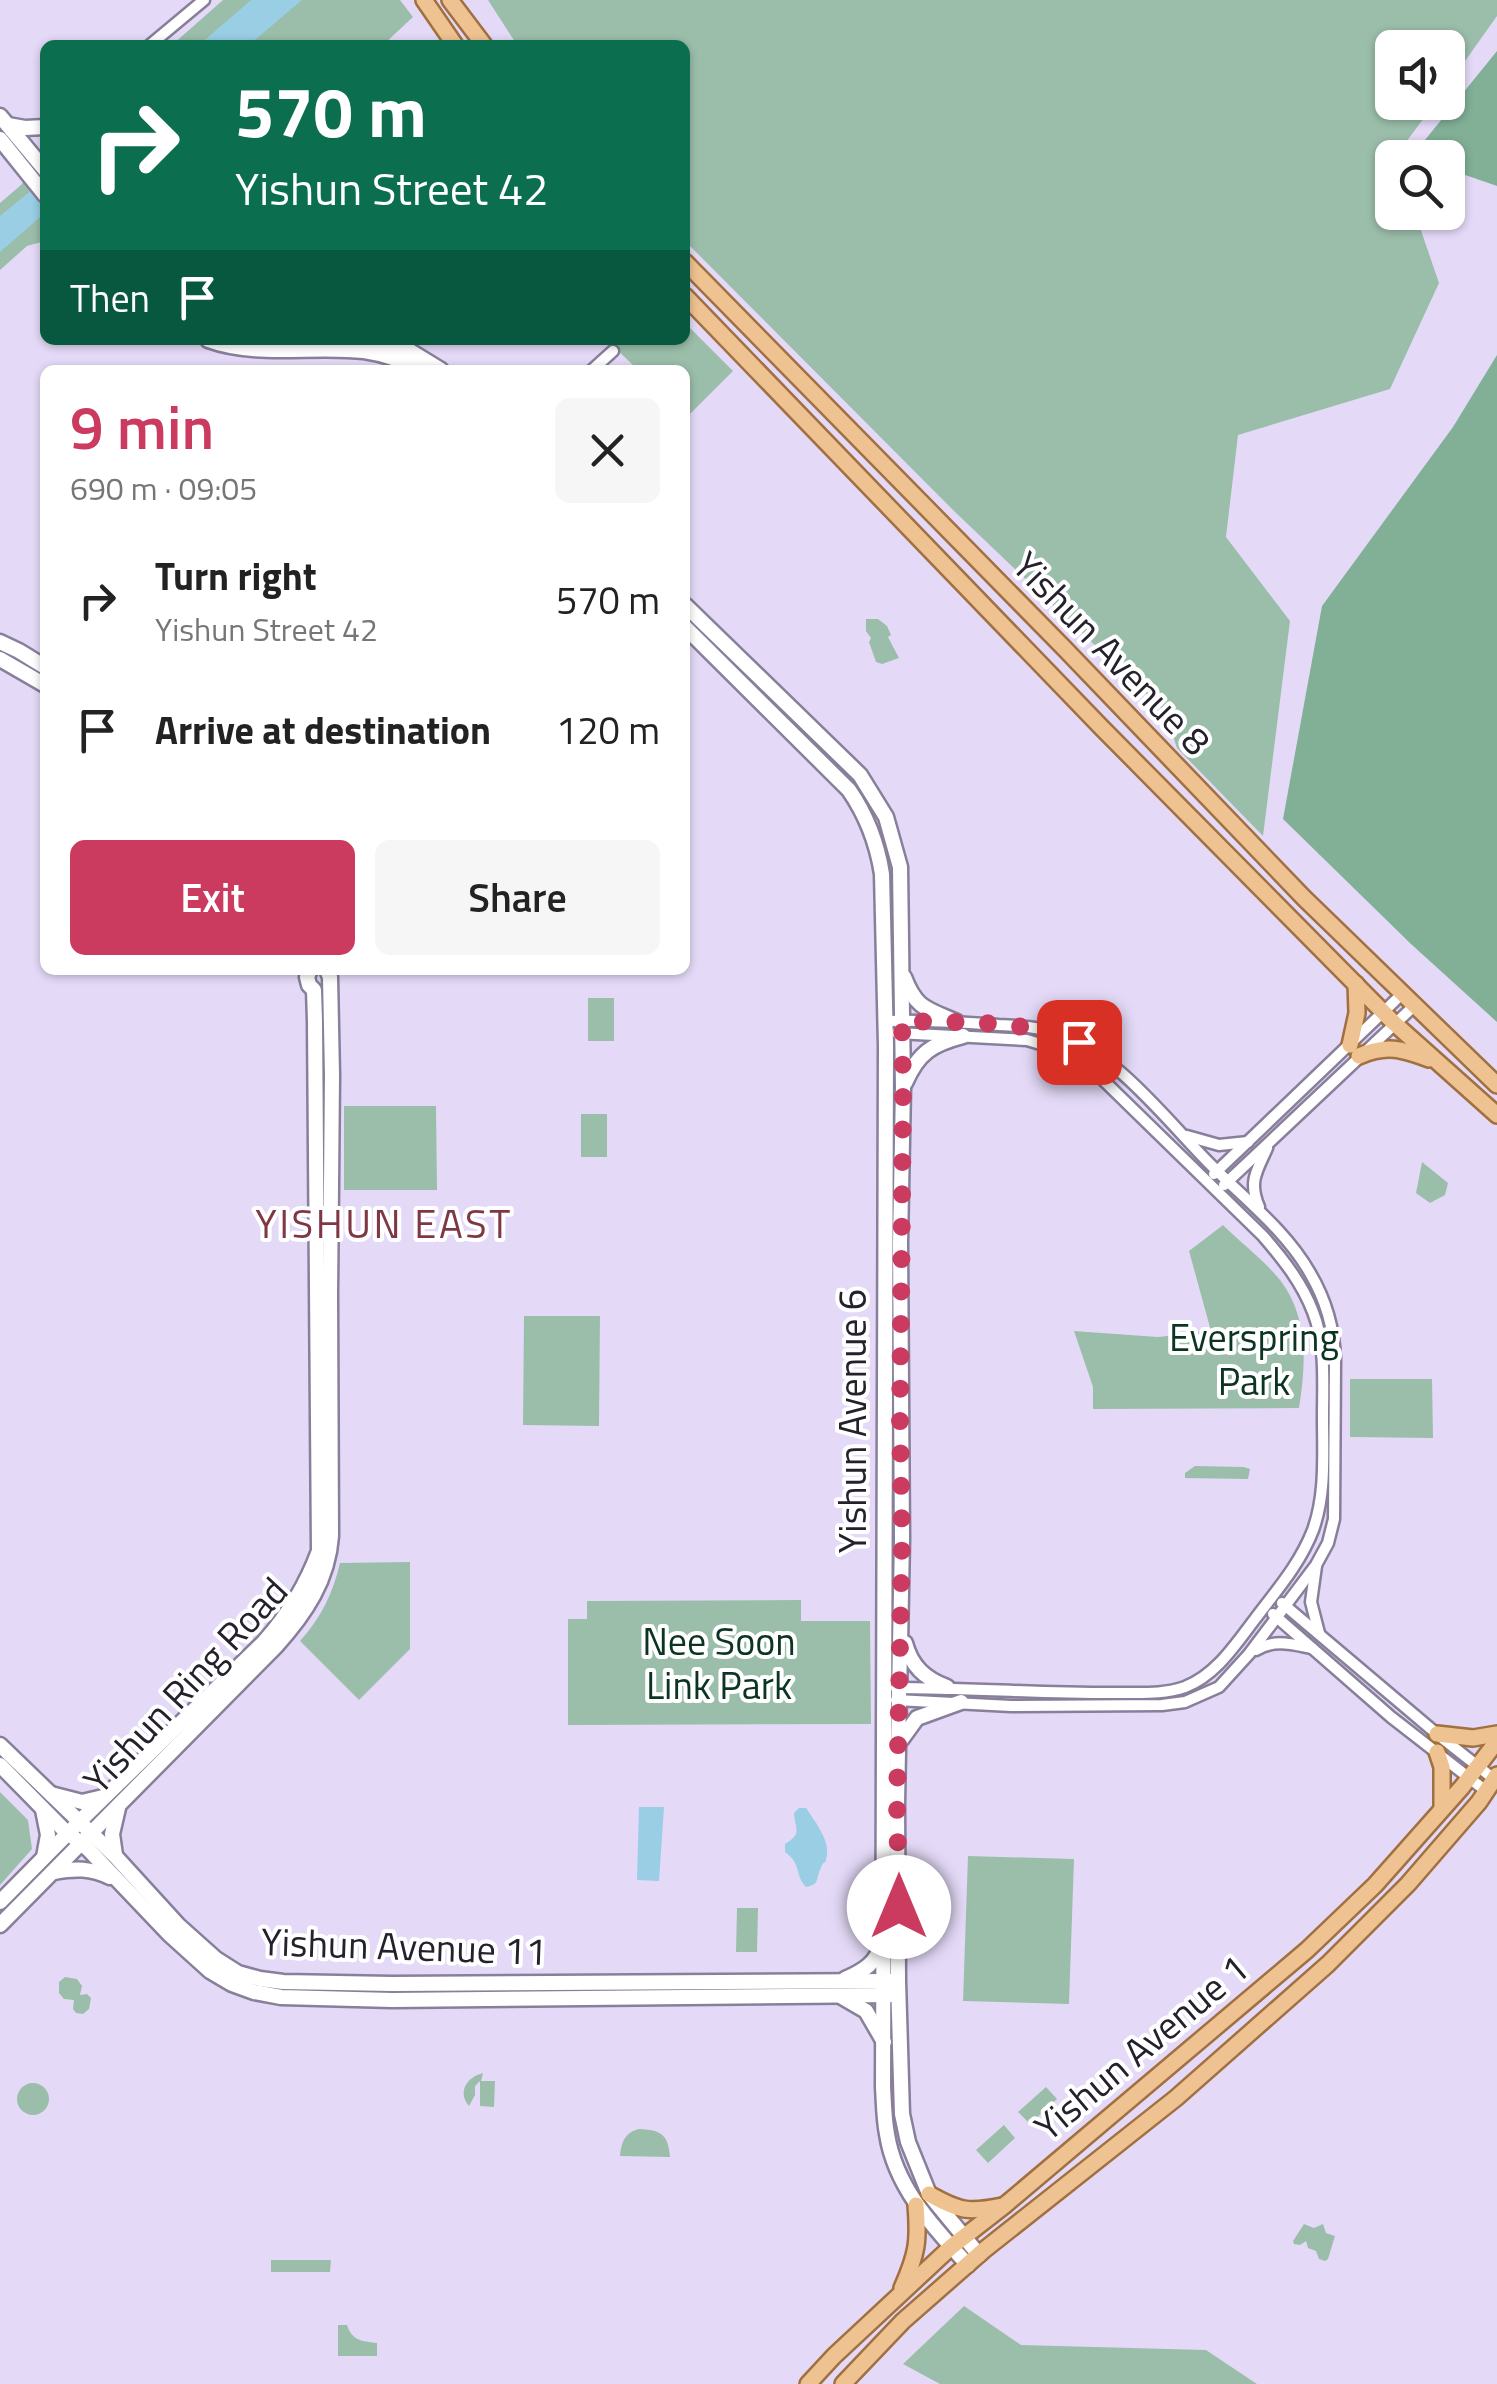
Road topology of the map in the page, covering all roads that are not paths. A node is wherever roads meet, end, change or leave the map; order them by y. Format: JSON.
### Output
{"nodes":[{"id":1,"x":204,"y":0,"type":"edge"},
{"id":2,"x":424,"y":0,"type":"edge"},
{"id":3,"x":450,"y":0,"type":"edge"},
{"id":4,"x":156,"y":40,"type":"edge"},
{"id":5,"x":451,"y":40,"type":"edge"},
{"id":6,"x":480,"y":40,"type":"edge"},
{"id":7,"x":4,"y":120,"type":"edge"},
{"id":8,"x":40,"y":128,"type":"edge"},
{"id":9,"x":0,"y":139,"type":"edge"},
{"id":10,"x":40,"y":170,"type":"edge"},
{"id":11,"x":40,"y":170,"type":"edge"},
{"id":12,"x":690,"y":267,"type":"edge"},
{"id":13,"x":690,"y":301,"type":"edge"},
{"id":14,"x":226,"y":345,"type":"edge"},
{"id":15,"x":389,"y":345,"type":"edge"},
{"id":16,"x":613,"y":352,"type":"dead end"},
{"id":17,"x":411,"y":365,"type":"edge"},
{"id":18,"x":433,"y":365,"type":"edge"},
{"id":19,"x":598,"y":365,"type":"edge"},
{"id":20,"x":690,"y":610,"type":"edge"},
{"id":21,"x":700,"y":620,"type":"junction"},
{"id":22,"x":690,"y":626,"type":"edge"},
{"id":23,"x":690,"y":633,"type":"edge"},
{"id":24,"x":0,"y":642,"type":"edge"},
{"id":25,"x":0,"y":659,"type":"edge"},
{"id":26,"x":40,"y":664,"type":"edge"},
{"id":27,"x":40,"y":682,"type":"edge"},
{"id":28,"x":901,"y":967,"type":"junction"},
{"id":29,"x":323,"y":981,"type":"edge"},
{"id":30,"x":1356,"y":984,"type":"junction"},
{"id":31,"x":1408,"y":1000,"type":"junction"},
{"id":32,"x":1388,"y":1017,"type":"junction"},
{"id":33,"x":902,"y":1027,"type":"junction"},
{"id":34,"x":886,"y":1028,"type":"junction"},
{"id":35,"x":960,"y":1029,"type":"junction"},
{"id":36,"x":1355,"y":1050,"type":"junction"},
{"id":37,"x":1437,"y":1062,"type":"junction"},
{"id":38,"x":1497,"y":1085,"type":"edge"},
{"id":39,"x":903,"y":1088,"type":"junction"},
{"id":40,"x":1497,"y":1115,"type":"edge"},
{"id":41,"x":1182,"y":1134,"type":"junction"},
{"id":42,"x":1248,"y":1142,"type":"junction"},
{"id":43,"x":1270,"y":1142,"type":"junction"},
{"id":44,"x":1218,"y":1171,"type":"junction"},
{"id":45,"x":1206,"y":1181,"type":"junction"},
{"id":46,"x":1228,"y":1181,"type":"junction"},
{"id":47,"x":1216,"y":1192,"type":"junction"},
{"id":48,"x":1262,"y":1214,"type":"junction"},
{"id":49,"x":324,"y":1342,"type":"junction"},
{"id":50,"x":902,"y":1539,"type":"junction"},
{"id":51,"x":1316,"y":1565,"type":"junction"},
{"id":52,"x":886,"y":1575,"type":"junction"},
{"id":53,"x":1274,"y":1596,"type":"junction"},
{"id":54,"x":1285,"y":1605,"type":"junction"},
{"id":55,"x":1265,"y":1606,"type":"junction"},
{"id":56,"x":1276,"y":1616,"type":"junction"},
{"id":57,"x":901,"y":1628,"type":"junction"},
{"id":58,"x":1319,"y":1634,"type":"junction"},
{"id":59,"x":1312,"y":1648,"type":"junction"},
{"id":60,"x":1249,"y":1654,"type":"junction"},
{"id":61,"x":946,"y":1688,"type":"junction"},
{"id":62,"x":892,"y":1694,"type":"junction"},
{"id":63,"x":961,"y":1702,"type":"junction"},
{"id":64,"x":1438,"y":1734,"type":"junction"},
{"id":65,"x":1497,"y":1737,"type":"edge"},
{"id":66,"x":0,"y":1746,"type":"edge"},
{"id":67,"x":898,"y":1747,"type":"junction"},
{"id":68,"x":1437,"y":1752,"type":"junction"},
{"id":69,"x":0,"y":1764,"type":"edge"},
{"id":70,"x":1473,"y":1772,"type":"junction"},
{"id":71,"x":31,"y":1776,"type":"junction"},
{"id":72,"x":1492,"y":1781,"type":"edge"},
{"id":73,"x":27,"y":1792,"type":"junction"},
{"id":74,"x":46,"y":1792,"type":"junction"},
{"id":75,"x":108,"y":1795,"type":"junction"},
{"id":76,"x":118,"y":1807,"type":"junction"},
{"id":77,"x":42,"y":1808,"type":"junction"},
{"id":78,"x":1442,"y":1808,"type":"junction"},
{"id":79,"x":73,"y":1827,"type":"junction"},
{"id":80,"x":87,"y":1839,"type":"junction"},
{"id":81,"x":116,"y":1856,"type":"junction"},
{"id":82,"x":43,"y":1858,"type":"junction"},
{"id":83,"x":54,"y":1872,"type":"junction"},
{"id":84,"x":120,"y":1882,"type":"junction"},
{"id":85,"x":0,"y":1902,"type":"edge"},
{"id":86,"x":0,"y":1925,"type":"edge"},
{"id":87,"x":884,"y":1939,"type":"junction"},
{"id":88,"x":843,"y":1980,"type":"junction"},
{"id":89,"x":792,"y":1988,"type":"junction"},
{"id":90,"x":892,"y":1988,"type":"junction"},
{"id":91,"x":836,"y":1995,"type":"junction"},
{"id":92,"x":884,"y":2042,"type":"junction"},
{"id":93,"x":922,"y":2200,"type":"junction"},
{"id":94,"x":1006,"y":2205,"type":"junction"},
{"id":95,"x":958,"y":2242,"type":"junction"},
{"id":96,"x":973,"y":2260,"type":"junction"},
{"id":97,"x":898,"y":2296,"type":"junction"},
{"id":98,"x":808,"y":2384,"type":"edge"},
{"id":99,"x":843,"y":2384,"type":"edge"}],
"edges":[{"from":1,"to":4,"type":"street"},
{"from":2,"to":5,"type":"main road"},
{"from":3,"to":6,"type":"main road"},
{"from":7,"to":8,"type":"main road"},
{"from":7,"to":10,"type":"main road"},
{"from":9,"to":11,"type":"main road"},
{"from":12,"to":31,"type":"main road","name":"Yishun Avenue 8"},
{"from":13,"to":30,"type":"main road","name":"Yishun Avenue 8"},
{"from":14,"to":17,"type":"main road"},
{"from":15,"to":18,"type":"main road"},
{"from":16,"to":19,"type":"street"},
{"from":20,"to":21,"type":"main road","name":"Yishun Avenue 6"},
{"from":21,"to":22,"type":"main road"},
{"from":21,"to":28,"type":"main road","name":"Yishun Avenue 6"},
{"from":23,"to":34,"type":"main road","name":"Yishun Avenue 6"},
{"from":24,"to":26,"type":"main road"},
{"from":25,"to":27,"type":"main road"},
{"from":28,"to":33,"type":"main road","name":"Yishun Avenue 6"},
{"from":28,"to":35,"type":"main road"},
{"from":29,"to":49,"type":"main road","name":"Yishun Ring Road"},
{"from":30,"to":32,"type":"main road","name":"Yishun Avenue 8"},
{"from":30,"to":36,"type":"main road"},
{"from":31,"to":32,"type":"street"},
{"from":31,"to":38,"type":"main road","name":"Yishun Avenue 8"},
{"from":32,"to":36,"type":"street"},
{"from":32,"to":37,"type":"main road","name":"Yishun Avenue 8"},
{"from":33,"to":34,"type":"street"},
{"from":33,"to":35,"type":"street"},
{"from":33,"to":39,"type":"main road","name":"Yishun Avenue 6"},
{"from":34,"to":52,"type":"main road","name":"Yishun Avenue 6"},
{"from":35,"to":39,"type":"main road"},
{"from":35,"to":41,"type":"street"},
{"from":35,"to":45,"type":"street"},
{"from":36,"to":37,"type":"main road"},
{"from":36,"to":42,"type":"street"},
{"from":36,"to":43,"type":"street"},
{"from":37,"to":40,"type":"main road","name":"Yishun Avenue 8"},
{"from":39,"to":50,"type":"main road","name":"Yishun Avenue 6"},
{"from":41,"to":42,"type":"street"},
{"from":41,"to":44,"type":"street"},
{"from":42,"to":44,"type":"street"},
{"from":43,"to":46,"type":"street"},
{"from":43,"to":48,"type":"street"},
{"from":44,"to":45,"type":"street"},
{"from":44,"to":46,"type":"street"},
{"from":45,"to":47,"type":"street"},
{"from":46,"to":47,"type":"street"},
{"from":46,"to":48,"type":"street"},
{"from":47,"to":53,"type":"street"},
{"from":48,"to":51,"type":"street"},
{"from":49,"to":75,"type":"main road","name":"Yishun Ring Road"},
{"from":49,"to":76,"type":"main road","name":"Yishun Ring Road"},
{"from":50,"to":52,"type":"main road"},
{"from":50,"to":57,"type":"main road","name":"Yishun Avenue 6"},
{"from":51,"to":54,"type":"street"},
{"from":51,"to":58,"type":"street"},
{"from":52,"to":62,"type":"main road","name":"Yishun Avenue 6"},
{"from":53,"to":54,"type":"street"},
{"from":53,"to":55,"type":"street"},
{"from":54,"to":56,"type":"street"},
{"from":54,"to":58,"type":"street"},
{"from":55,"to":56,"type":"street"},
{"from":55,"to":61,"type":"street"},
{"from":56,"to":59,"type":"street"},
{"from":56,"to":60,"type":"street"},
{"from":57,"to":61,"type":"main road"},
{"from":57,"to":62,"type":"main road","name":"Yishun Avenue 6"},
{"from":58,"to":64,"type":"street"},
{"from":59,"to":60,"type":"street"},
{"from":59,"to":68,"type":"street"},
{"from":60,"to":63,"type":"street"},
{"from":61,"to":62,"type":"street"},
{"from":62,"to":63,"type":"street"},
{"from":62,"to":67,"type":"main road","name":"Yishun Avenue 6"},
{"from":62,"to":87,"type":"main road","name":"Yishun Avenue 6"},
{"from":63,"to":67,"type":"main road"},
{"from":64,"to":65,"type":"main road"},
{"from":64,"to":70,"type":"street"},
{"from":65,"to":70,"type":"main road","name":"Yishun Avenue 1"},
{"from":66,"to":71,"type":"main road","name":"Yishun Avenue 11"},
{"from":67,"to":90,"type":"main road","name":"Yishun Avenue 6"},
{"from":68,"to":70,"type":"street"},
{"from":68,"to":78,"type":"main road"},
{"from":69,"to":73,"type":"main road","name":"Yishun Avenue 11"},
{"from":70,"to":72,"type":"street"},
{"from":70,"to":78,"type":"main road","name":"Yishun Avenue 1"},
{"from":71,"to":73,"type":"main road"},
{"from":71,"to":74,"type":"main road","name":"Yishun Avenue 11"},
{"from":72,"to":96,"type":"main road","name":"Yishun Avenue 1"},
{"from":73,"to":77,"type":"main road","name":"Yishun Avenue 11"},
{"from":74,"to":75,"type":"main road"},
{"from":74,"to":79,"type":"main road","name":"Yishun Avenue 11"},
{"from":75,"to":79,"type":"main road","name":"Yishun Ring Road"},
{"from":76,"to":80,"type":"main road","name":"Yishun Ring Road"},
{"from":76,"to":81,"type":"main road"},
{"from":77,"to":79,"type":"main road","name":"Yishun Avenue 11"},
{"from":77,"to":82,"type":"main road"},
{"from":78,"to":94,"type":"main road","name":"Yishun Avenue 1"},
{"from":79,"to":80,"type":"main road","name":"Yishun Avenue 11"},
{"from":79,"to":82,"type":"main road","name":"Yishun Ring Road"},
{"from":80,"to":81,"type":"main road","name":"Yishun Avenue 11"},
{"from":80,"to":83,"type":"main road","name":"Yishun Ring Road"},
{"from":80,"to":84,"type":"main road","name":"Yishun Avenue 11"},
{"from":81,"to":89,"type":"main road","name":"Yishun Avenue 11"},
{"from":82,"to":85,"type":"main road","name":"Yishun Ring Road"},
{"from":83,"to":84,"type":"main road"},
{"from":83,"to":86,"type":"main road","name":"Yishun Ring Road"},
{"from":84,"to":89,"type":"main road","name":"Yishun Avenue 11"},
{"from":87,"to":88,"type":"main road"},
{"from":87,"to":90,"type":"main road","name":"Yishun Avenue 6"},
{"from":88,"to":89,"type":"main road","name":"Yishun Avenue 11"},
{"from":88,"to":90,"type":"main road","name":"Yishun Avenue 11"},
{"from":89,"to":91,"type":"main road","name":"Yishun Avenue 11"},
{"from":90,"to":91,"type":"main road","name":"Yishun Avenue 11"},
{"from":90,"to":92,"type":"main road","name":"Yishun Avenue 6"},
{"from":90,"to":93,"type":"main road","name":"Yishun Avenue 6"},
{"from":91,"to":92,"type":"main road"},
{"from":92,"to":93,"type":"main road","name":"Yishun Avenue 6"},
{"from":93,"to":94,"type":"main road"},
{"from":93,"to":95,"type":"main road","name":"Yishun Avenue 6"},
{"from":93,"to":97,"type":"main road"},
{"from":94,"to":95,"type":"main road","name":"Yishun Avenue 1"},
{"from":95,"to":96,"type":"main road","name":"Yishun Avenue 6"},
{"from":95,"to":97,"type":"main road","name":"Yishun Avenue 1"},
{"from":96,"to":99,"type":"main road","name":"Yishun Avenue 1"},
{"from":97,"to":98,"type":"main road","name":"Yishun Avenue 1"}]}
